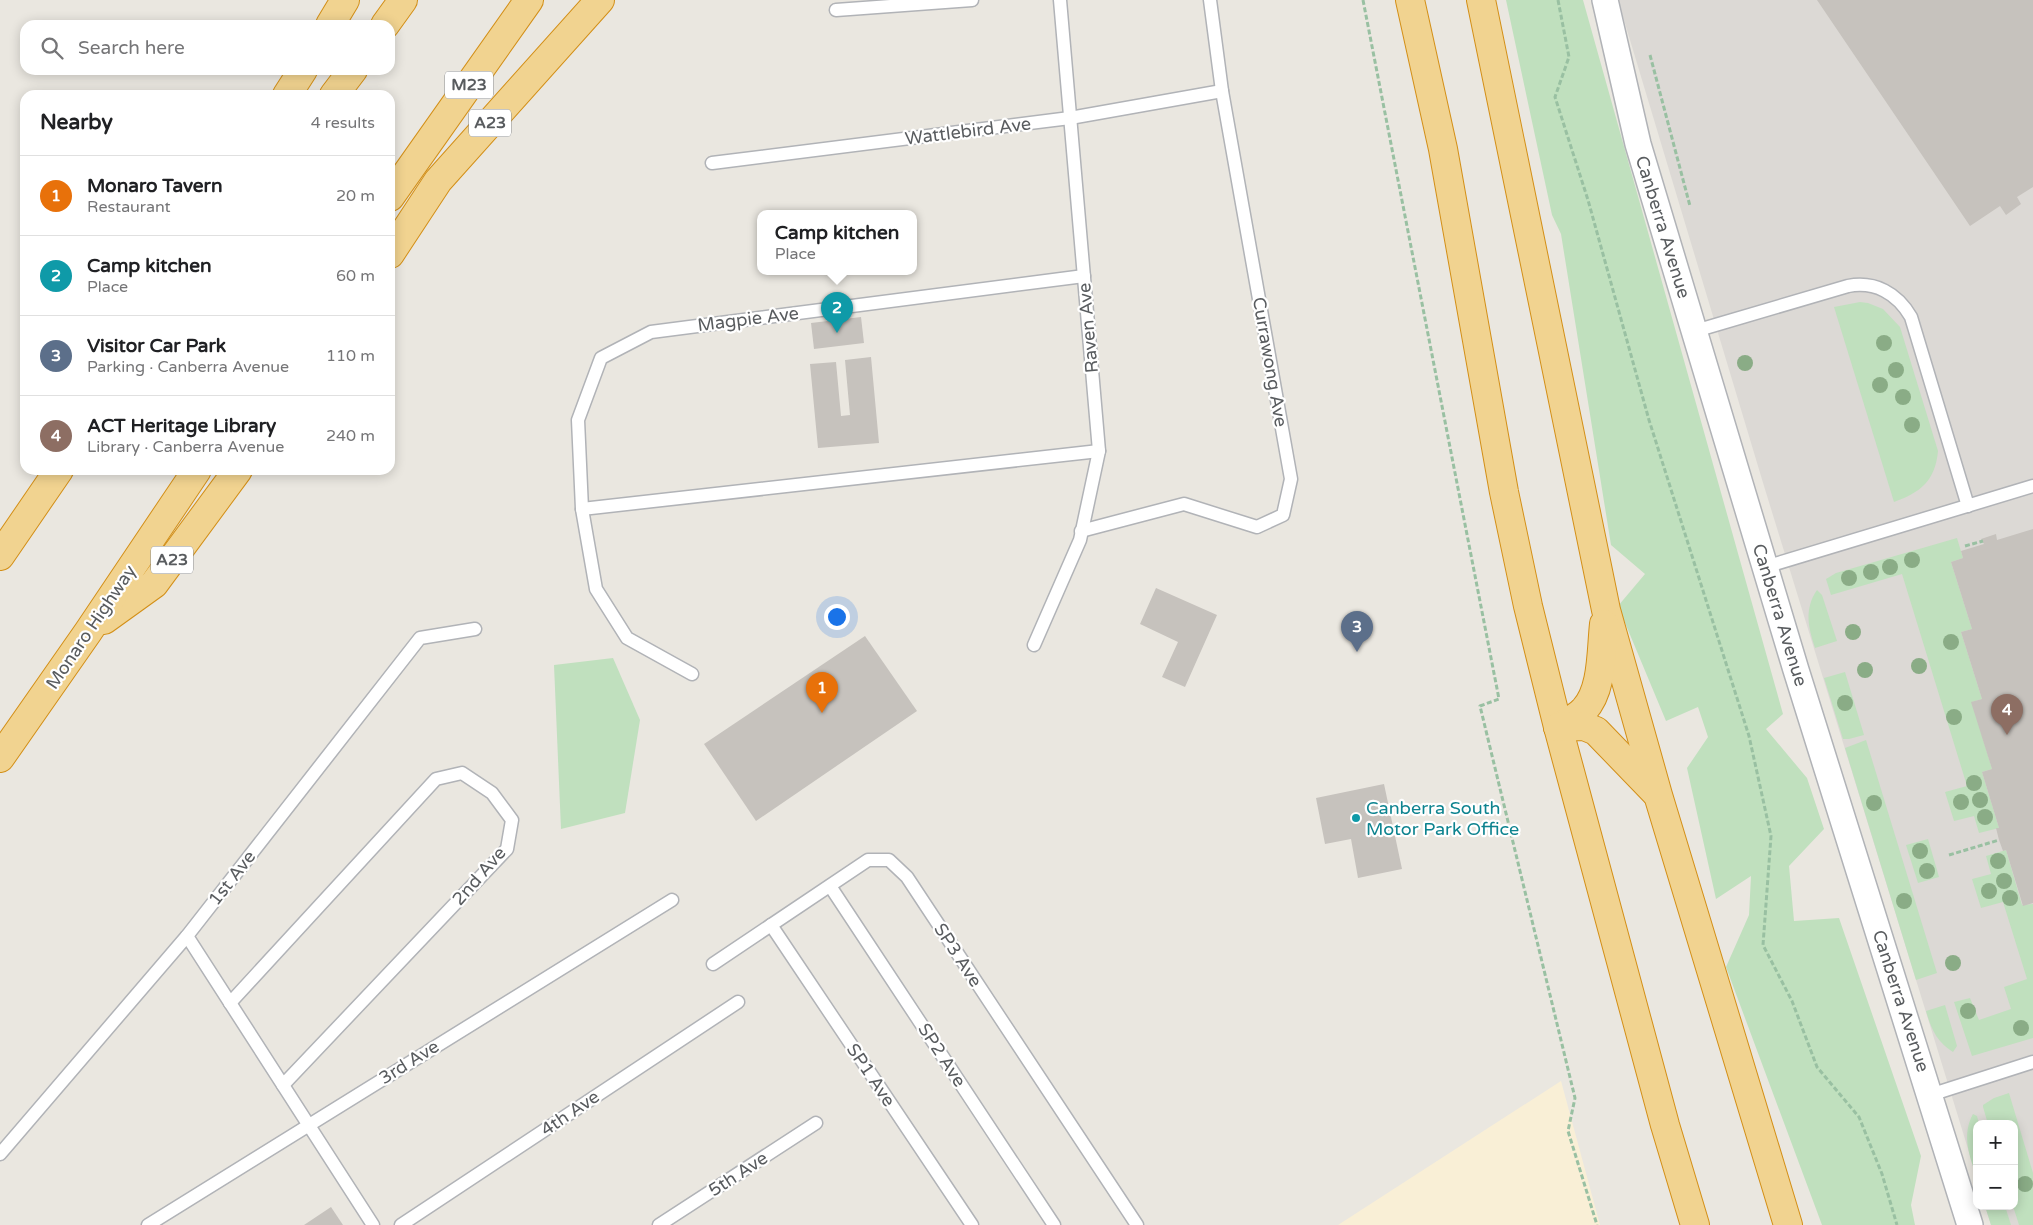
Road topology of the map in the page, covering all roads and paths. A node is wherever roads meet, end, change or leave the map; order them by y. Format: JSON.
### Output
{"nodes":[{"id":1,"x":345,"y":0,"type":"edge"},
{"id":2,"x":403,"y":0,"type":"edge"},
{"id":3,"x":529,"y":0,"type":"edge"},
{"id":4,"x":600,"y":0,"type":"edge"},
{"id":5,"x":972,"y":0,"type":"edge"},
{"id":6,"x":1060,"y":0,"type":"edge"},
{"id":7,"x":1210,"y":0,"type":"edge"},
{"id":8,"x":1363,"y":0,"type":"edge"},
{"id":9,"x":1410,"y":0,"type":"edge"},
{"id":10,"x":1481,"y":0,"type":"edge"},
{"id":11,"x":1558,"y":0,"type":"edge"},
{"id":12,"x":1605,"y":0,"type":"edge"},
{"id":13,"x":836,"y":10,"type":"dead end"},
{"id":14,"x":333,"y":20,"type":"edge"},
{"id":15,"x":389,"y":20,"type":"edge"},
{"id":16,"x":1648,"y":48,"type":"dead end"},
{"id":17,"x":299,"y":75,"type":"edge"},
{"id":18,"x":349,"y":75,"type":"edge"},
{"id":19,"x":290,"y":90,"type":"edge"},
{"id":20,"x":338,"y":90,"type":"edge"},
{"id":21,"x":1222,"y":91,"type":"junction"},
{"id":22,"x":1070,"y":118,"type":"junction"},
{"id":23,"x":712,"y":163,"type":"dead end"},
{"id":24,"x":395,"y":190,"type":"edge"},
{"id":25,"x":1690,"y":210,"type":"dead end"},
{"id":26,"x":395,"y":246,"type":"edge"},
{"id":27,"x":1084,"y":276,"type":"junction"},
{"id":28,"x":1696,"y":331,"type":"junction"},
{"id":29,"x":1099,"y":451,"type":"junction"},
{"id":30,"x":56,"y":475,"type":"edge"},
{"id":31,"x":194,"y":475,"type":"edge"},
{"id":32,"x":234,"y":475,"type":"edge"},
{"id":33,"x":2033,"y":486,"type":"edge"},
{"id":34,"x":1968,"y":506,"type":"junction"},
{"id":35,"x":582,"y":509,"type":"junction"},
{"id":36,"x":1081,"y":531,"type":"junction"},
{"id":37,"x":1983,"y":541,"type":"dead end"},
{"id":38,"x":1965,"y":546,"type":"dead end"},
{"id":39,"x":0,"y":556,"type":"edge"},
{"id":40,"x":1765,"y":567,"type":"junction"},
{"id":41,"x":1606,"y":610,"type":"junction"},
{"id":42,"x":475,"y":629,"type":"dead end"},
{"id":43,"x":88,"y":632,"type":"junction"},
{"id":44,"x":1034,"y":645,"type":"dead end"},
{"id":45,"x":692,"y":674,"type":"dead end"},
{"id":46,"x":1558,"y":727,"type":"junction"},
{"id":47,"x":0,"y":758,"type":"edge"},
{"id":48,"x":1658,"y":795,"type":"junction"},
{"id":49,"x":1999,"y":840,"type":"dead end"},
{"id":50,"x":1948,"y":855,"type":"dead end"},
{"id":51,"x":830,"y":886,"type":"junction"},
{"id":52,"x":672,"y":900,"type":"dead end"},
{"id":53,"x":771,"y":925,"type":"junction"},
{"id":54,"x":187,"y":936,"type":"junction"},
{"id":55,"x":713,"y":964,"type":"dead end"},
{"id":56,"x":738,"y":1002,"type":"dead end"},
{"id":57,"x":230,"y":1003,"type":"junction"},
{"id":58,"x":2033,"y":1062,"type":"edge"},
{"id":59,"x":283,"y":1086,"type":"junction"},
{"id":60,"x":1930,"y":1095,"type":"junction"},
{"id":61,"x":816,"y":1123,"type":"dead end"},
{"id":62,"x":308,"y":1124,"type":"junction"},
{"id":63,"x":0,"y":1154,"type":"edge"},
{"id":64,"x":148,"y":1225,"type":"edge"},
{"id":65,"x":373,"y":1225,"type":"edge"},
{"id":66,"x":401,"y":1225,"type":"edge"},
{"id":67,"x":660,"y":1225,"type":"edge"},
{"id":68,"x":972,"y":1225,"type":"edge"},
{"id":69,"x":1054,"y":1225,"type":"edge"},
{"id":70,"x":1137,"y":1225,"type":"edge"},
{"id":71,"x":1597,"y":1225,"type":"edge"},
{"id":72,"x":1695,"y":1225,"type":"edge"},
{"id":73,"x":1788,"y":1225,"type":"edge"},
{"id":74,"x":1898,"y":1225,"type":"edge"},
{"id":75,"x":1970,"y":1225,"type":"edge"}],
"edges":[{"from":1,"to":14,"type":"highway"},
{"from":2,"to":15,"type":"highway"},
{"from":3,"to":24,"type":"highway","number":"M23"},
{"from":4,"to":26,"type":"highway","number":"A23"},
{"from":5,"to":13,"type":"lane"},
{"from":6,"to":22,"type":"lane","name":"Raven Ave"},
{"from":7,"to":21,"type":"lane","name":"Currawong Ave"},
{"from":8,"to":71,"type":"path"},
{"from":9,"to":46,"type":"highway"},
{"from":10,"to":41,"type":"highway"},
{"from":11,"to":74,"type":"path"},
{"from":12,"to":28,"type":"street","name":"Canberra Avenue"},
{"from":16,"to":25,"type":"path"},
{"from":17,"to":19,"type":"highway"},
{"from":18,"to":20,"type":"highway"},
{"from":21,"to":22,"type":"lane","name":"Wattlebird Ave"},
{"from":21,"to":36,"type":"lane","name":"Currawong Ave"},
{"from":22,"to":23,"type":"lane","name":"Wattlebird Ave"},
{"from":22,"to":27,"type":"lane","name":"Raven Ave"},
{"from":27,"to":29,"type":"lane","name":"Raven Ave"},
{"from":27,"to":35,"type":"lane","name":"Magpie Ave"},
{"from":28,"to":34,"type":"lane"},
{"from":28,"to":40,"type":"street","name":"Canberra Avenue"},
{"from":29,"to":35,"type":"lane"},
{"from":29,"to":36,"type":"lane","name":"Raven Ave"},
{"from":30,"to":39,"type":"highway"},
{"from":31,"to":43,"type":"highway","name":"Monaro Highway"},
{"from":32,"to":43,"type":"highway","number":"A23"},
{"from":33,"to":34,"type":"lane"},
{"from":34,"to":40,"type":"lane"},
{"from":35,"to":45,"type":"lane","name":"Magpie Ave"},
{"from":36,"to":44,"type":"lane","name":"Raven Ave"},
{"from":37,"to":38,"type":"path"},
{"from":40,"to":60,"type":"street","name":"Canberra Avenue"},
{"from":41,"to":46,"type":"highway"},
{"from":41,"to":48,"type":"highway"},
{"from":42,"to":54,"type":"lane","name":"1st Ave"},
{"from":43,"to":47,"type":"highway","name":"Monaro Highway","number":"A23"},
{"from":46,"to":48,"type":"highway"},
{"from":46,"to":72,"type":"highway"},
{"from":48,"to":73,"type":"highway"},
{"from":49,"to":50,"type":"path"},
{"from":51,"to":53,"type":"lane","name":"SP3 Ave"},
{"from":51,"to":69,"type":"lane","name":"SP2 Ave"},
{"from":51,"to":70,"type":"lane","name":"SP3 Ave"},
{"from":52,"to":62,"type":"lane","name":"3rd Ave"},
{"from":53,"to":55,"type":"lane","name":"SP3 Ave"},
{"from":53,"to":68,"type":"lane","name":"SP1 Ave"},
{"from":54,"to":57,"type":"lane"},
{"from":54,"to":63,"type":"lane","name":"1st Ave"},
{"from":56,"to":66,"type":"lane","name":"4th Ave"},
{"from":57,"to":59,"type":"lane"},
{"from":57,"to":59,"type":"lane","name":"2nd Ave"},
{"from":58,"to":60,"type":"lane"},
{"from":59,"to":62,"type":"lane"},
{"from":60,"to":75,"type":"street","name":"Canberra Avenue"},
{"from":61,"to":67,"type":"lane","name":"5th Ave"},
{"from":62,"to":64,"type":"lane","name":"3rd Ave"},
{"from":62,"to":65,"type":"lane"}]}
